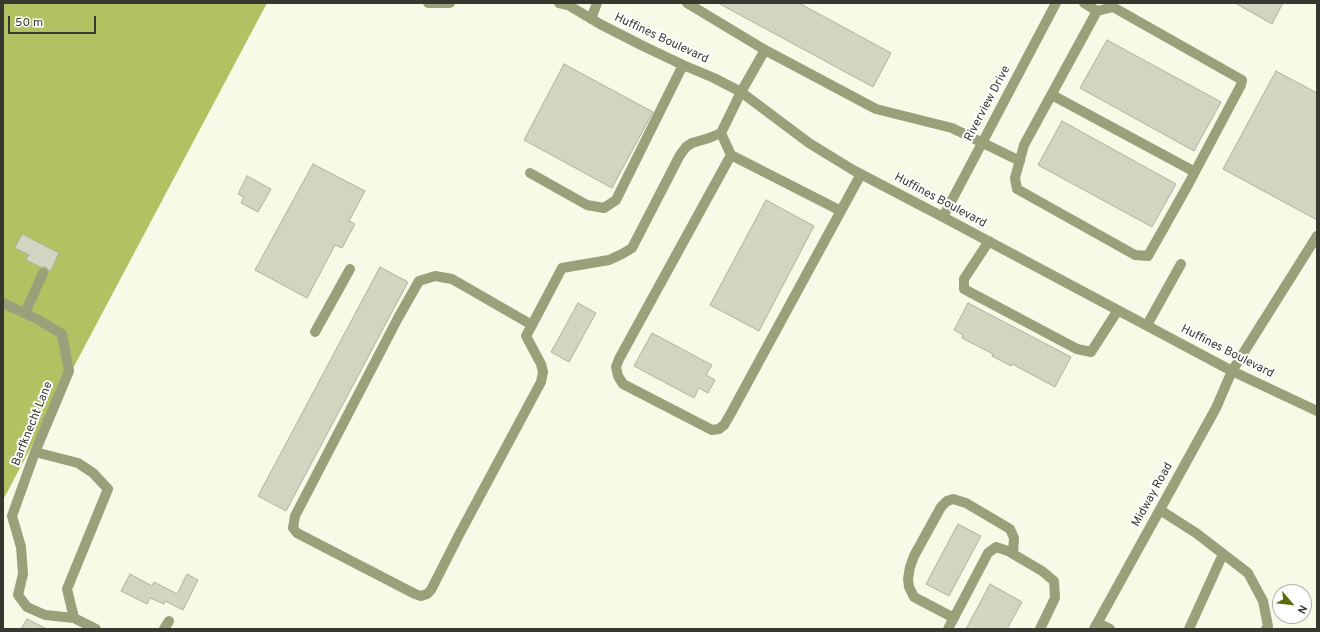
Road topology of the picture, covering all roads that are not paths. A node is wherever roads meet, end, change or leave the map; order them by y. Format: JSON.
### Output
{"nodes":[{"id":1,"x":428,"y":3,"type":"edge"},
{"id":2,"x":450,"y":3,"type":"edge"},
{"id":3,"x":597,"y":3,"type":"edge"},
{"id":4,"x":687,"y":3,"type":"edge"},
{"id":5,"x":1056,"y":3,"type":"edge"},
{"id":6,"x":1084,"y":3,"type":"edge"},
{"id":7,"x":565,"y":4,"type":"edge"},
{"id":8,"x":1097,"y":11,"type":"junction"},
{"id":9,"x":591,"y":19,"type":"junction"},
{"id":10,"x":765,"y":50,"type":"junction"},
{"id":11,"x":683,"y":65,"type":"junction"},
{"id":12,"x":741,"y":92,"type":"junction"},
{"id":13,"x":1052,"y":95,"type":"junction"},
{"id":14,"x":721,"y":132,"type":"junction"},
{"id":15,"x":983,"y":143,"type":"junction"},
{"id":16,"x":731,"y":155,"type":"junction"},
{"id":17,"x":1020,"y":161,"type":"junction"},
{"id":18,"x":1195,"y":172,"type":"junction"},
{"id":19,"x":530,"y":173,"type":"dead end"},
{"id":20,"x":861,"y":174,"type":"junction"},
{"id":21,"x":841,"y":211,"type":"junction"},
{"id":22,"x":943,"y":217,"type":"junction"},
{"id":23,"x":1317,"y":236,"type":"edge"},
{"id":24,"x":989,"y":241,"type":"junction"},
{"id":25,"x":1181,"y":264,"type":"dead end"},
{"id":26,"x":350,"y":269,"type":"dead end"},
{"id":27,"x":43,"y":274,"type":"dead end"},
{"id":28,"x":3,"y":303,"type":"edge"},
{"id":29,"x":1118,"y":310,"type":"junction"},
{"id":30,"x":25,"y":313,"type":"junction"},
{"id":31,"x":532,"y":325,"type":"junction"},
{"id":32,"x":1147,"y":326,"type":"junction"},
{"id":33,"x":315,"y":332,"type":"dead end"},
{"id":34,"x":1232,"y":371,"type":"junction"},
{"id":35,"x":1317,"y":411,"type":"edge"},
{"id":36,"x":35,"y":452,"type":"junction"},
{"id":37,"x":1160,"y":510,"type":"junction"},
{"id":38,"x":1013,"y":554,"type":"junction"},
{"id":39,"x":1223,"y":554,"type":"junction"},
{"id":40,"x":74,"y":618,"type":"junction"},
{"id":41,"x":954,"y":618,"type":"junction"},
{"id":42,"x":1096,"y":626,"type":"edge"},
{"id":43,"x":96,"y":629,"type":"edge"},
{"id":44,"x":948,"y":629,"type":"edge"},
{"id":45,"x":1040,"y":629,"type":"edge"},
{"id":46,"x":1110,"y":629,"type":"edge"},
{"id":47,"x":1189,"y":629,"type":"edge"},
{"id":48,"x":1266,"y":629,"type":"edge"}],
"edges":[{"from":1,"to":2,"type":"street"},
{"from":3,"to":9,"type":"street"},
{"from":4,"to":10,"type":"street"},
{"from":5,"to":15,"type":"street","name":"Riverview Drive"},
{"from":6,"to":8,"type":"street"},
{"from":7,"to":9,"type":"street","name":"Huffines Boulevard"},
{"from":8,"to":13,"type":"street"},
{"from":8,"to":18,"type":"street"},
{"from":9,"to":11,"type":"street","name":"Huffines Boulevard"},
{"from":10,"to":12,"type":"street"},
{"from":10,"to":15,"type":"street"},
{"from":11,"to":12,"type":"street","name":"Huffines Boulevard"},
{"from":11,"to":19,"type":"street"},
{"from":12,"to":14,"type":"street"},
{"from":12,"to":20,"type":"street","name":"Huffines Boulevard"},
{"from":13,"to":17,"type":"street"},
{"from":13,"to":18,"type":"street"},
{"from":14,"to":16,"type":"street"},
{"from":14,"to":31,"type":"street"},
{"from":15,"to":17,"type":"street"},
{"from":15,"to":22,"type":"street","name":"Riverview Drive"},
{"from":16,"to":21,"type":"street"},
{"from":16,"to":21,"type":"street"},
{"from":17,"to":18,"type":"street"},
{"from":20,"to":21,"type":"street"},
{"from":20,"to":22,"type":"street","name":"Huffines Boulevard"},
{"from":22,"to":24,"type":"street","name":"Huffines Boulevard"},
{"from":23,"to":34,"type":"street","name":"Midway Road"},
{"from":24,"to":29,"type":"street","name":"Huffines Boulevard"},
{"from":24,"to":29,"type":"street"},
{"from":25,"to":32,"type":"street"},
{"from":26,"to":33,"type":"street"},
{"from":27,"to":30,"type":"street"},
{"from":28,"to":30,"type":"street","name":"Barfknecht Lane"},
{"from":29,"to":32,"type":"street","name":"Huffines Boulevard"},
{"from":30,"to":36,"type":"street","name":"Barfknecht Lane"},
{"from":31,"to":31,"type":"street"},
{"from":32,"to":34,"type":"street","name":"Huffines Boulevard"},
{"from":34,"to":35,"type":"street","name":"Huffines Boulevard"},
{"from":34,"to":37,"type":"street","name":"Midway Road"},
{"from":36,"to":40,"type":"street","name":"Barfknecht Lane"},
{"from":36,"to":40,"type":"street"},
{"from":37,"to":39,"type":"street"},
{"from":37,"to":42,"type":"street","name":"Midway Road"},
{"from":38,"to":41,"type":"street"},
{"from":38,"to":41,"type":"street"},
{"from":38,"to":45,"type":"street"},
{"from":39,"to":47,"type":"street"},
{"from":39,"to":48,"type":"street"},
{"from":40,"to":43,"type":"street","name":"Barfknecht Lane"},
{"from":41,"to":44,"type":"street"},
{"from":42,"to":46,"type":"street"}]}
